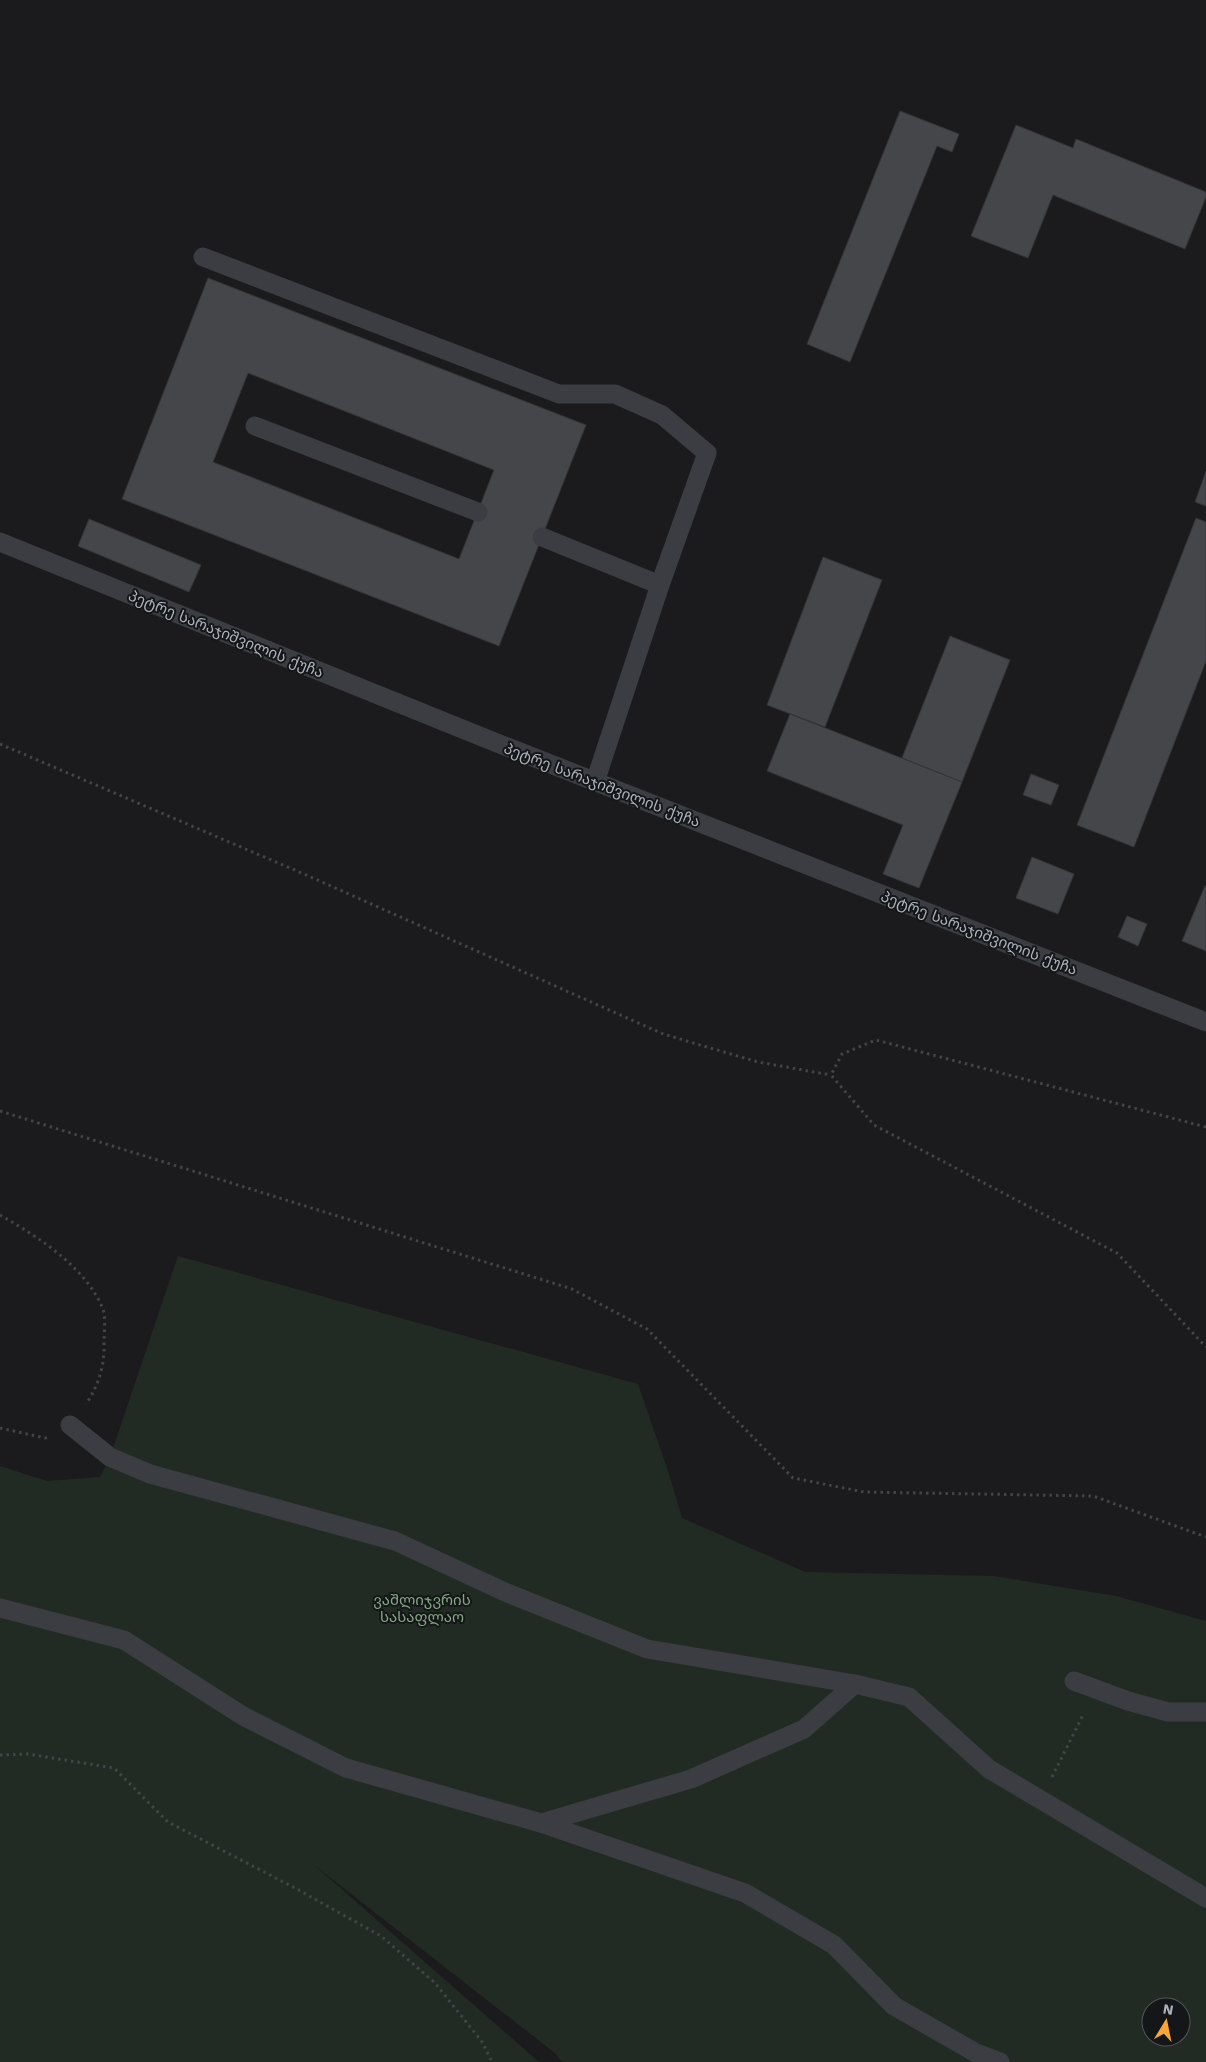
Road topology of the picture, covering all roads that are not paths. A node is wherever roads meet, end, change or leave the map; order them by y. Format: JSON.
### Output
{"nodes":[{"id":1,"x":203,"y":257,"type":"dead end"},
{"id":2,"x":255,"y":426,"type":"dead end"},
{"id":3,"x":478,"y":512,"type":"dead end"},
{"id":4,"x":542,"y":537,"type":"dead end"},
{"id":5,"x":0,"y":542,"type":"edge"},
{"id":6,"x":660,"y":585,"type":"junction"},
{"id":7,"x":595,"y":782,"type":"junction"},
{"id":8,"x":1206,"y":1022,"type":"edge"},
{"id":9,"x":70,"y":1425,"type":"road end"},
{"id":10,"x":0,"y":1608,"type":"edge"},
{"id":11,"x":1074,"y":1681,"type":"dead end"},
{"id":12,"x":855,"y":1684,"type":"junction"},
{"id":13,"x":1206,"y":1712,"type":"edge"},
{"id":14,"x":541,"y":1823,"type":"junction"},
{"id":15,"x":1206,"y":1898,"type":"edge"},
{"id":16,"x":1000,"y":2062,"type":"edge"}],
"edges":[{"from":1,"to":6,"type":"lane"},
{"from":2,"to":3,"type":"lane"},
{"from":4,"to":6,"type":"lane"},
{"from":5,"to":7,"type":"lane","name":"პეტრე სარაჯიშვილის ქუჩა"},
{"from":6,"to":7,"type":"lane"},
{"from":7,"to":8,"type":"lane","name":"პეტრე სარაჯიშვილის ქუჩა"},
{"from":9,"to":12,"type":"lane"},
{"from":10,"to":14,"type":"lane"},
{"from":11,"to":13,"type":"lane"},
{"from":12,"to":14,"type":"lane"},
{"from":12,"to":15,"type":"lane"},
{"from":14,"to":16,"type":"lane"}]}
